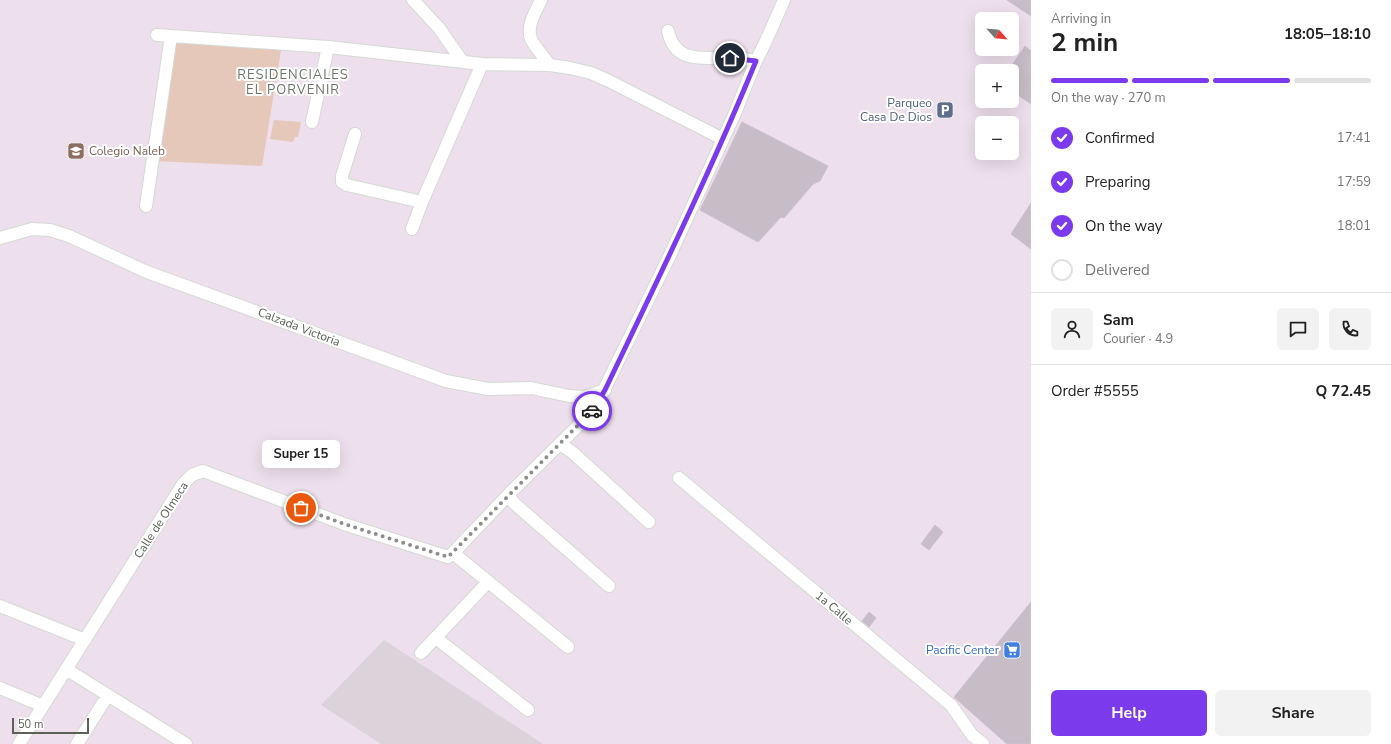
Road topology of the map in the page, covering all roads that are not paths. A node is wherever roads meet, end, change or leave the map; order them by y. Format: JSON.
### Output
{"nodes":[{"id":1,"x":413,"y":0,"type":"edge"},
{"id":2,"x":542,"y":0,"type":"edge"},
{"id":3,"x":784,"y":0,"type":"edge"},
{"id":4,"x":668,"y":31,"type":"dead end"},
{"id":5,"x":157,"y":36,"type":"dead end"},
{"id":6,"x":171,"y":36,"type":"junction"},
{"id":7,"x":328,"y":47,"type":"junction"},
{"id":8,"x":462,"y":60,"type":"junction"},
{"id":9,"x":756,"y":61,"type":"junction"},
{"id":10,"x":482,"y":64,"type":"junction"},
{"id":11,"x":550,"y":65,"type":"junction"},
{"id":12,"x":312,"y":122,"type":"dead end"},
{"id":13,"x":355,"y":134,"type":"dead end"},
{"id":14,"x":723,"y":139,"type":"junction"},
{"id":15,"x":422,"y":202,"type":"junction"},
{"id":16,"x":146,"y":206,"type":"dead end"},
{"id":17,"x":412,"y":229,"type":"dead end"},
{"id":18,"x":0,"y":238,"type":"edge"},
{"id":19,"x":605,"y":390,"type":"junction"},
{"id":20,"x":560,"y":444,"type":"junction"},
{"id":21,"x":679,"y":478,"type":"dead end"},
{"id":22,"x":512,"y":500,"type":"junction"},
{"id":23,"x":649,"y":522,"type":"dead end"},
{"id":24,"x":453,"y":553,"type":"junction"},
{"id":25,"x":488,"y":582,"type":"junction"},
{"id":26,"x":609,"y":586,"type":"dead end"},
{"id":27,"x":0,"y":606,"type":"edge"},
{"id":28,"x":436,"y":638,"type":"junction"},
{"id":29,"x":85,"y":640,"type":"junction"},
{"id":30,"x":568,"y":647,"type":"dead end"},
{"id":31,"x":421,"y":654,"type":"dead end"},
{"id":32,"x":66,"y":669,"type":"junction"},
{"id":33,"x":0,"y":688,"type":"edge"},
{"id":34,"x":108,"y":695,"type":"junction"},
{"id":35,"x":43,"y":706,"type":"junction"},
{"id":36,"x":528,"y":710,"type":"dead end"},
{"id":37,"x":19,"y":744,"type":"edge"},
{"id":38,"x":77,"y":744,"type":"edge"},
{"id":39,"x":186,"y":744,"type":"edge"},
{"id":40,"x":983,"y":744,"type":"edge"}],
"edges":[{"from":1,"to":8,"type":"street"},
{"from":2,"to":11,"type":"street"},
{"from":3,"to":9,"type":"street"},
{"from":4,"to":9,"type":"street"},
{"from":5,"to":6,"type":"street"},
{"from":6,"to":7,"type":"street"},
{"from":6,"to":16,"type":"street"},
{"from":7,"to":8,"type":"street"},
{"from":7,"to":12,"type":"street"},
{"from":8,"to":10,"type":"street"},
{"from":9,"to":14,"type":"street"},
{"from":10,"to":11,"type":"street"},
{"from":10,"to":15,"type":"street"},
{"from":11,"to":14,"type":"street"},
{"from":13,"to":15,"type":"street"},
{"from":14,"to":19,"type":"street"},
{"from":15,"to":17,"type":"street"},
{"from":18,"to":19,"type":"street","name":"Calzada Victoria"},
{"from":19,"to":20,"type":"street"},
{"from":20,"to":22,"type":"street"},
{"from":20,"to":23,"type":"street"},
{"from":21,"to":40,"type":"street","name":"1a Calle"},
{"from":22,"to":24,"type":"street"},
{"from":22,"to":26,"type":"street"},
{"from":24,"to":25,"type":"street"},
{"from":24,"to":29,"type":"street","name":"Calle de Olmeca"},
{"from":25,"to":28,"type":"street"},
{"from":25,"to":30,"type":"street"},
{"from":27,"to":29,"type":"street"},
{"from":28,"to":31,"type":"street"},
{"from":28,"to":36,"type":"street"},
{"from":29,"to":32,"type":"street","name":"Calle de Olmeca"},
{"from":32,"to":34,"type":"street"},
{"from":32,"to":35,"type":"street","name":"Calle de Olmeca"},
{"from":33,"to":35,"type":"street"},
{"from":34,"to":38,"type":"street"},
{"from":34,"to":39,"type":"street"},
{"from":35,"to":37,"type":"street","name":"Calle de Olmeca"}]}
